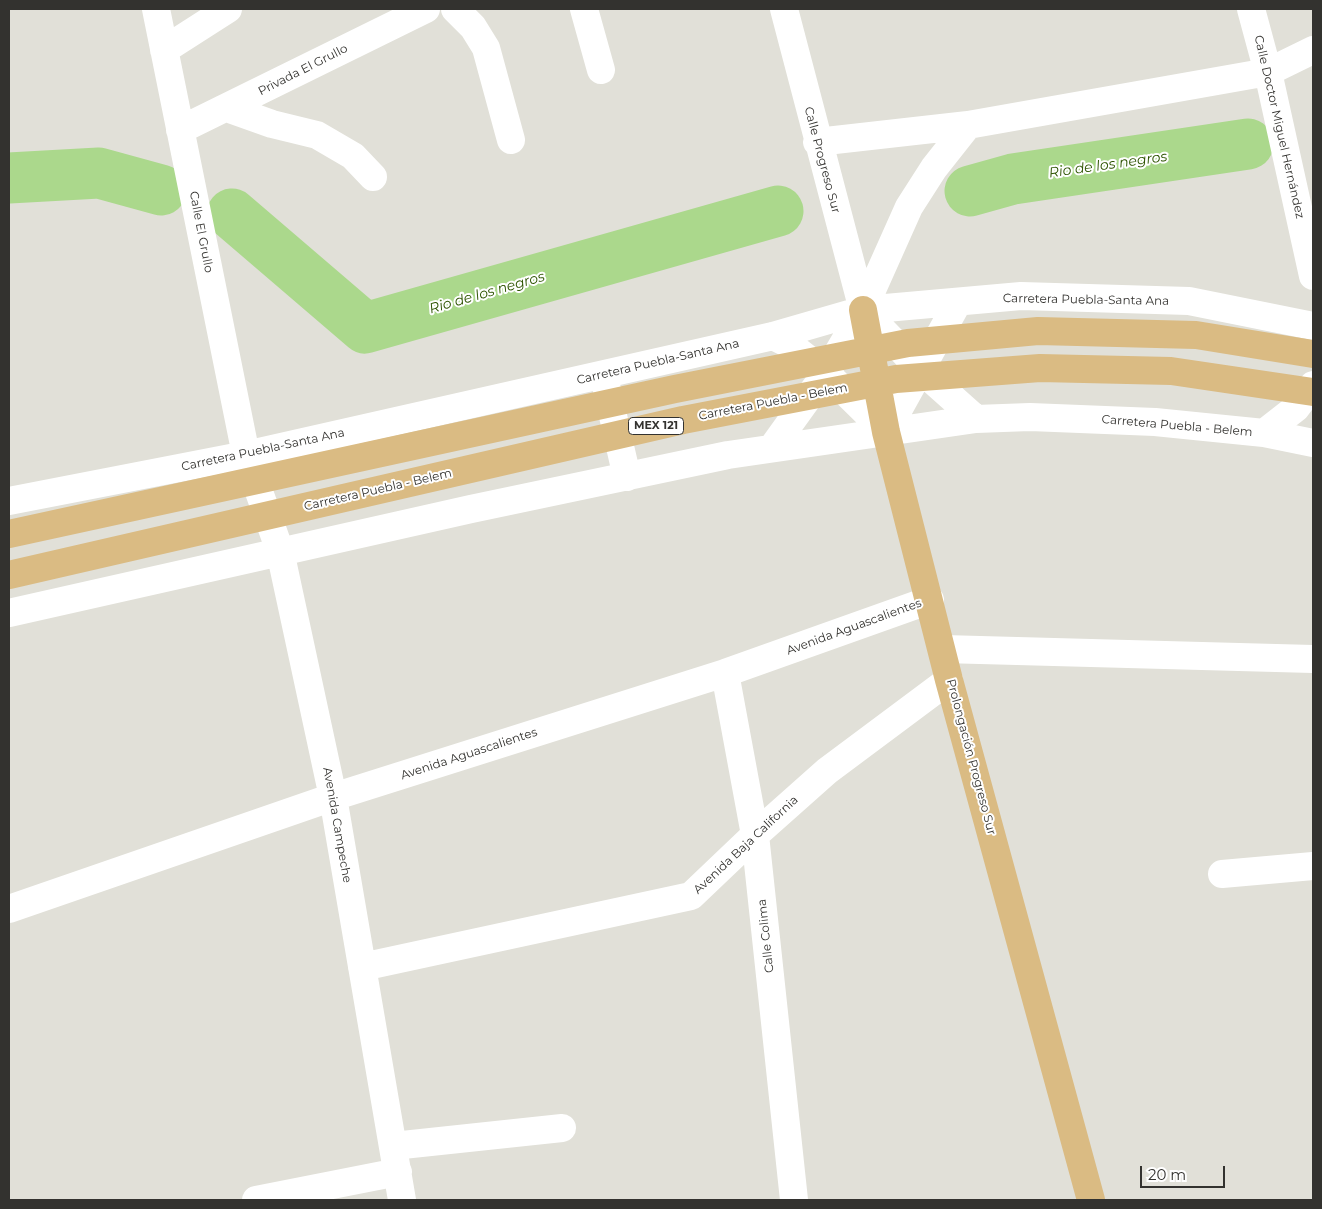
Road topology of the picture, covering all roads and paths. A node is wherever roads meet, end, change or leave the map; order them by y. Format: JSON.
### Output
{"nodes":[{"id":1,"x":156,"y":9,"type":"edge"},
{"id":2,"x":228,"y":9,"type":"edge"},
{"id":3,"x":426,"y":9,"type":"edge"},
{"id":4,"x":455,"y":9,"type":"edge"},
{"id":5,"x":584,"y":9,"type":"edge"},
{"id":6,"x":784,"y":9,"type":"edge"},
{"id":7,"x":1251,"y":9,"type":"edge"},
{"id":8,"x":164,"y":50,"type":"junction"},
{"id":9,"x":1313,"y":50,"type":"edge"},
{"id":10,"x":602,"y":70,"type":"dead end"},
{"id":11,"x":1268,"y":72,"type":"junction"},
{"id":12,"x":227,"y":108,"type":"junction"},
{"id":13,"x":968,"y":125,"type":"junction"},
{"id":14,"x":180,"y":130,"type":"junction"},
{"id":15,"x":511,"y":140,"type":"dead end"},
{"id":16,"x":817,"y":142,"type":"junction"},
{"id":17,"x":374,"y":177,"type":"dead end"},
{"id":18,"x":1313,"y":276,"type":"edge"},
{"id":19,"x":958,"y":302,"type":"junction"},
{"id":20,"x":863,"y":310,"type":"junction"},
{"id":21,"x":1313,"y":326,"type":"edge"},
{"id":22,"x":773,"y":336,"type":"junction"},
{"id":23,"x":1313,"y":354,"type":"edge"},
{"id":24,"x":921,"y":370,"type":"junction"},
{"id":25,"x":826,"y":373,"type":"junction"},
{"id":26,"x":604,"y":375,"type":"junction"},
{"id":27,"x":1313,"y":385,"type":"edge"},
{"id":28,"x":1313,"y":392,"type":"edge"},
{"id":29,"x":976,"y":419,"type":"junction"},
{"id":30,"x":886,"y":432,"type":"junction"},
{"id":31,"x":1264,"y":433,"type":"junction"},
{"id":32,"x":1313,"y":443,"type":"edge"},
{"id":33,"x":772,"y":448,"type":"junction"},
{"id":34,"x":246,"y":455,"type":"junction"},
{"id":35,"x":627,"y":477,"type":"junction"},
{"id":36,"x":9,"y":501,"type":"edge"},
{"id":37,"x":9,"y":534,"type":"edge"},
{"id":38,"x":280,"y":551,"type":"junction"},
{"id":39,"x":9,"y":575,"type":"edge"},
{"id":40,"x":930,"y":600,"type":"junction"},
{"id":41,"x":9,"y":613,"type":"edge"},
{"id":42,"x":943,"y":649,"type":"junction"},
{"id":43,"x":1313,"y":659,"type":"edge"},
{"id":44,"x":725,"y":673,"type":"junction"},
{"id":45,"x":950,"y":680,"type":"junction"},
{"id":46,"x":333,"y":797,"type":"junction"},
{"id":47,"x":755,"y":835,"type":"junction"},
{"id":48,"x":1313,"y":866,"type":"edge"},
{"id":49,"x":1222,"y":874,"type":"dead end"},
{"id":50,"x":9,"y":909,"type":"edge"},
{"id":51,"x":362,"y":967,"type":"junction"},
{"id":52,"x":562,"y":1128,"type":"dead end"},
{"id":53,"x":396,"y":1159,"type":"junction"},
{"id":54,"x":256,"y":1200,"type":"edge"},
{"id":55,"x":402,"y":1200,"type":"edge"},
{"id":56,"x":794,"y":1200,"type":"edge"},
{"id":57,"x":1091,"y":1200,"type":"edge"}],
"edges":[{"from":1,"to":8,"type":"street","name":"Calle El Grullo"},
{"from":2,"to":8,"type":"street"},
{"from":3,"to":12,"type":"street","name":"Privada El Grullo"},
{"from":4,"to":15,"type":"street"},
{"from":5,"to":10,"type":"street"},
{"from":6,"to":16,"type":"street","name":"Calle Progreso Sur"},
{"from":7,"to":11,"type":"street","name":"Calle Doctor Miguel Hernández"},
{"from":8,"to":14,"type":"street","name":"Calle El Grullo"},
{"from":9,"to":11,"type":"street"},
{"from":11,"to":13,"type":"street"},
{"from":11,"to":18,"type":"street","name":"Calle Doctor Miguel Hernández"},
{"from":12,"to":14,"type":"street","name":"Privada El Grullo"},
{"from":12,"to":17,"type":"street"},
{"from":13,"to":16,"type":"street"},
{"from":13,"to":20,"type":"street"},
{"from":14,"to":34,"type":"street","name":"Calle El Grullo"},
{"from":16,"to":20,"type":"street","name":"Calle Progreso Sur"},
{"from":19,"to":20,"type":"street","name":"Carretera Puebla-Santa Ana"},
{"from":19,"to":21,"type":"street","name":"Carretera Puebla-Santa Ana"},
{"from":19,"to":24,"type":"street"},
{"from":20,"to":22,"type":"street","name":"Carretera Puebla-Santa Ana"},
{"from":20,"to":24,"type":"street"},
{"from":20,"to":25,"type":"street"},
{"from":20,"to":30,"type":"main road","name":"Prolongación Progreso Sur"},
{"from":22,"to":25,"type":"street"},
{"from":22,"to":26,"type":"street","name":"Carretera Puebla-Santa Ana"},
{"from":23,"to":37,"type":"main road","number":"MEX 121"},
{"from":24,"to":29,"type":"street"},
{"from":24,"to":30,"type":"street"},
{"from":25,"to":30,"type":"street"},
{"from":25,"to":33,"type":"street"},
{"from":26,"to":34,"type":"street","name":"Carretera Puebla-Santa Ana"},
{"from":26,"to":35,"type":"street"},
{"from":27,"to":31,"type":"street"},
{"from":28,"to":39,"type":"main road","name":"Carretera Puebla - Belem","number":"MEX 121"},
{"from":29,"to":30,"type":"street","name":"Carretera Puebla - Belem"},
{"from":29,"to":31,"type":"street","name":"Carretera Puebla - Belem"},
{"from":30,"to":33,"type":"street","name":"Carretera Puebla - Belem"},
{"from":30,"to":40,"type":"main road","name":"Prolongación Progreso Sur"},
{"from":31,"to":32,"type":"street","name":"Carretera Puebla - Belem"},
{"from":33,"to":35,"type":"street","name":"Carretera Puebla - Belem"},
{"from":34,"to":36,"type":"street","name":"Carretera Puebla-Santa Ana"},
{"from":34,"to":38,"type":"street","name":"Avenida Campeche"},
{"from":35,"to":38,"type":"street","name":"Carretera Puebla - Belem"},
{"from":38,"to":41,"type":"street","name":"Carretera Puebla - Belem"},
{"from":38,"to":46,"type":"street","name":"Avenida Campeche"},
{"from":40,"to":42,"type":"main road","name":"Prolongación Progreso Sur"},
{"from":40,"to":44,"type":"street","name":"Avenida Aguascalientes"},
{"from":42,"to":43,"type":"street"},
{"from":42,"to":45,"type":"main road","name":"Prolongación Progreso Sur"},
{"from":44,"to":46,"type":"street","name":"Avenida Aguascalientes"},
{"from":44,"to":47,"type":"street","name":"Calle Colima"},
{"from":45,"to":47,"type":"street","name":"Avenida Baja California"},
{"from":45,"to":57,"type":"main road","name":"Prolongación Progreso Sur"},
{"from":46,"to":50,"type":"street","name":"Avenida Aguascalientes"},
{"from":46,"to":51,"type":"street","name":"Avenida Campeche"},
{"from":47,"to":51,"type":"street","name":"Avenida Baja California"},
{"from":47,"to":56,"type":"street","name":"Calle Colima"},
{"from":48,"to":49,"type":"street"},
{"from":51,"to":53,"type":"street","name":"Avenida Campeche"},
{"from":52,"to":53,"type":"street"},
{"from":53,"to":54,"type":"street"},
{"from":53,"to":55,"type":"street","name":"Avenida Campeche"}]}
